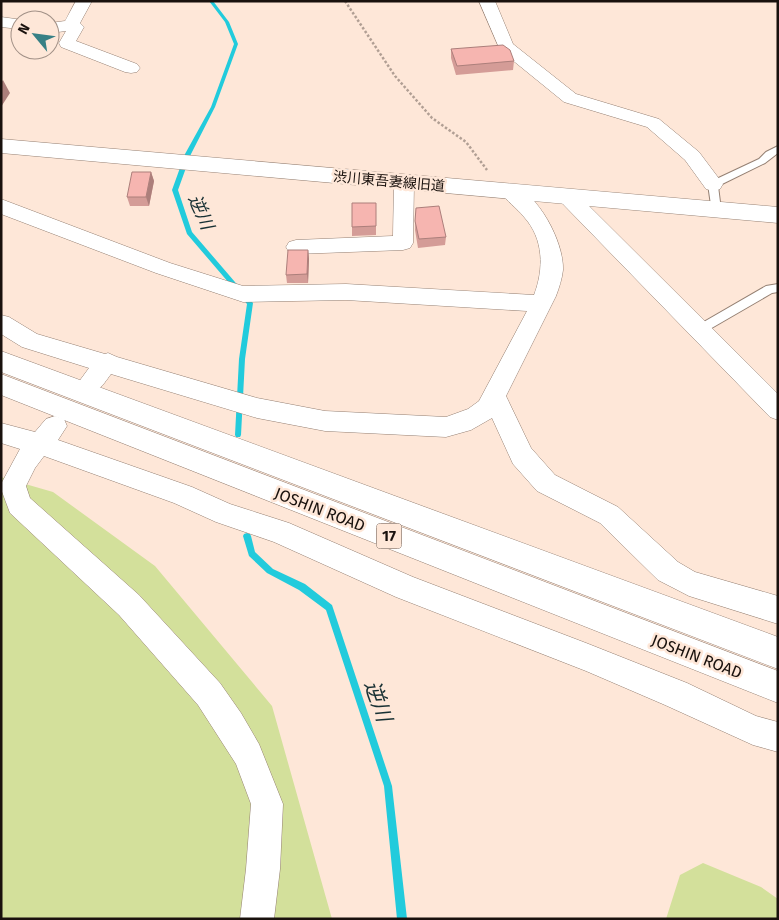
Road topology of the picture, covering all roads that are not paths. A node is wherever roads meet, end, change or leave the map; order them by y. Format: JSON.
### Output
{"nodes":[{"id":1,"x":84,"y":1,"type":"edge"},
{"id":2,"x":487,"y":1,"type":"edge"},
{"id":3,"x":71,"y":25,"type":"junction"},
{"id":4,"x":60,"y":27,"type":"edge"},
{"id":5,"x":131,"y":68,"type":"dead end"},
{"id":6,"x":1,"y":146,"type":"edge"},
{"id":7,"x":778,"y":149,"type":"edge"},
{"id":8,"x":404,"y":182,"type":"junction"},
{"id":9,"x":713,"y":184,"type":"junction"},
{"id":10,"x":510,"y":191,"type":"junction"},
{"id":11,"x":567,"y":196,"type":"junction"},
{"id":12,"x":1,"y":206,"type":"edge"},
{"id":13,"x":716,"y":210,"type":"junction"},
{"id":14,"x":778,"y":215,"type":"edge"},
{"id":15,"x":296,"y":247,"type":"dead end"},
{"id":16,"x":778,"y":288,"type":"edge"},
{"id":17,"x":541,"y":304,"type":"junction"},
{"id":18,"x":1,"y":323,"type":"edge"},
{"id":19,"x":699,"y":330,"type":"junction"},
{"id":20,"x":1,"y":361,"type":"edge"},
{"id":21,"x":108,"y":362,"type":"junction"},
{"id":22,"x":90,"y":383,"type":"dead end"},
{"id":23,"x":1,"y":384,"type":"edge"},
{"id":24,"x":494,"y":396,"type":"junction"},
{"id":25,"x":778,"y":410,"type":"edge"},
{"id":26,"x":1,"y":433,"type":"edge"},
{"id":27,"x":47,"y":435,"type":"junction"},
{"id":28,"x":778,"y":610,"type":"edge"},
{"id":29,"x":778,"y":653,"type":"edge"},
{"id":30,"x":778,"y":687,"type":"edge"},
{"id":31,"x":778,"y":737,"type":"edge"},
{"id":32,"x":256,"y":919,"type":"edge"}],
"edges":[{"from":1,"to":3,"type":"street"},
{"from":2,"to":9,"type":"street"},
{"from":3,"to":4,"type":"street"},
{"from":3,"to":5,"type":"street"},
{"from":6,"to":8,"type":"main road","name":"渋川東吾妻線旧道"},
{"from":7,"to":9,"type":"lane"},
{"from":8,"to":10,"type":"main road","name":"渋川東吾妻線旧道"},
{"from":8,"to":15,"type":"street"},
{"from":9,"to":13,"type":"lane"},
{"from":10,"to":11,"type":"main road","name":"渋川東吾妻線旧道"},
{"from":10,"to":17,"type":"street"},
{"from":11,"to":13,"type":"main road","name":"渋川東吾妻線旧道"},
{"from":11,"to":19,"type":"street"},
{"from":12,"to":17,"type":"street"},
{"from":13,"to":14,"type":"main road","name":"渋川東吾妻線旧道"},
{"from":16,"to":19,"type":"lane"},
{"from":17,"to":24,"type":"street"},
{"from":18,"to":21,"type":"street"},
{"from":19,"to":25,"type":"street"},
{"from":20,"to":29,"type":"main road","name":"JOSHIN ROAD","number":"17"},
{"from":21,"to":22,"type":"street"},
{"from":21,"to":24,"type":"street"},
{"from":23,"to":30,"type":"main road","name":"JOSHIN ROAD","number":"17"},
{"from":24,"to":28,"type":"street"},
{"from":26,"to":27,"type":"street"},
{"from":27,"to":31,"type":"street"},
{"from":27,"to":32,"type":"street"}]}
